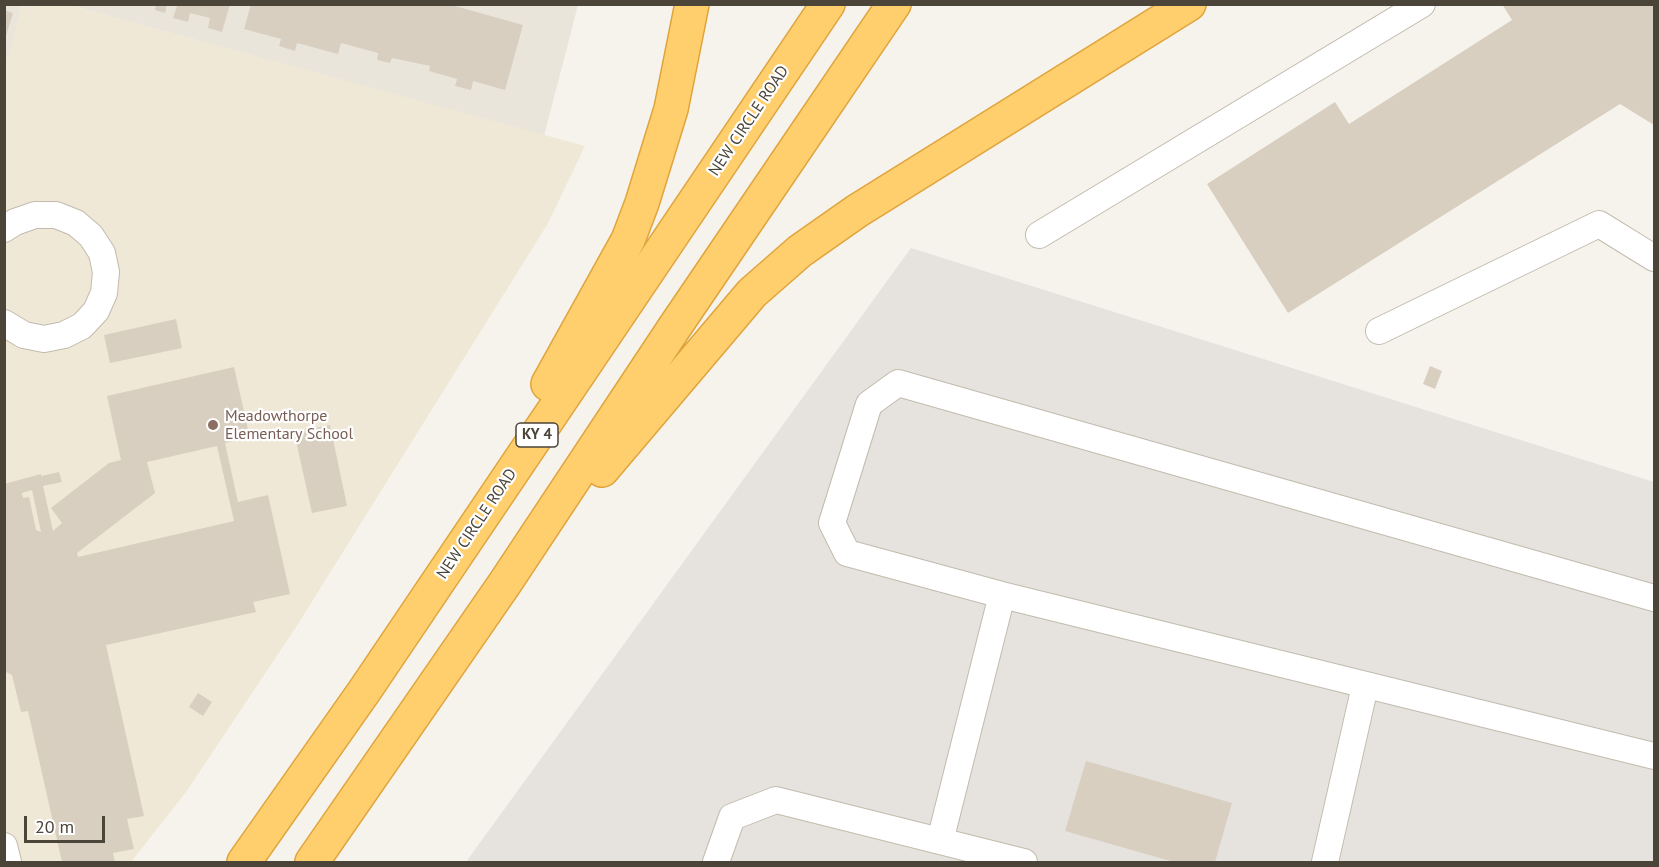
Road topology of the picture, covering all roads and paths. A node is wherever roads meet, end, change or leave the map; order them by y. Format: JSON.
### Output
{"nodes":[{"id":1,"x":692,"y":4,"type":"edge"},
{"id":2,"x":828,"y":4,"type":"edge"},
{"id":3,"x":894,"y":4,"type":"edge"},
{"id":4,"x":1189,"y":4,"type":"edge"},
{"id":5,"x":1422,"y":4,"type":"edge"},
{"id":6,"x":4,"y":230,"type":"edge"},
{"id":7,"x":1039,"y":235,"type":"dead end"},
{"id":8,"x":1654,"y":258,"type":"edge"},
{"id":9,"x":4,"y":323,"type":"edge"},
{"id":10,"x":1379,"y":331,"type":"dead end"},
{"id":11,"x":447,"y":568,"type":"junction"},
{"id":12,"x":505,"y":583,"type":"junction"},
{"id":13,"x":1002,"y":595,"type":"junction"},
{"id":14,"x":1654,"y":598,"type":"edge"},
{"id":15,"x":1365,"y":686,"type":"junction"},
{"id":16,"x":1654,"y":756,"type":"edge"},
{"id":17,"x":940,"y":841,"type":"junction"},
{"id":18,"x":4,"y":846,"type":"edge"},
{"id":19,"x":8,"y":862,"type":"edge"},
{"id":20,"x":244,"y":862,"type":"edge"},
{"id":21,"x":312,"y":862,"type":"edge"},
{"id":22,"x":716,"y":862,"type":"edge"},
{"id":23,"x":1024,"y":862,"type":"edge"},
{"id":24,"x":1325,"y":862,"type":"edge"}],
"edges":[{"from":1,"to":11,"type":"highway"},
{"from":2,"to":11,"type":"highway","name":"NEW CIRCLE ROAD","number":"KY 4"},
{"from":3,"to":12,"type":"highway"},
{"from":4,"to":12,"type":"highway"},
{"from":5,"to":7,"type":"lane"},
{"from":6,"to":9,"type":"lane"},
{"from":8,"to":10,"type":"lane"},
{"from":11,"to":20,"type":"highway","name":"NEW CIRCLE ROAD","number":"KY 4"},
{"from":12,"to":21,"type":"highway"},
{"from":13,"to":14,"type":"lane"},
{"from":13,"to":15,"type":"lane"},
{"from":13,"to":17,"type":"lane"},
{"from":15,"to":16,"type":"lane"},
{"from":15,"to":24,"type":"lane"},
{"from":17,"to":22,"type":"lane"},
{"from":17,"to":23,"type":"lane"},
{"from":18,"to":19,"type":"lane"}]}
